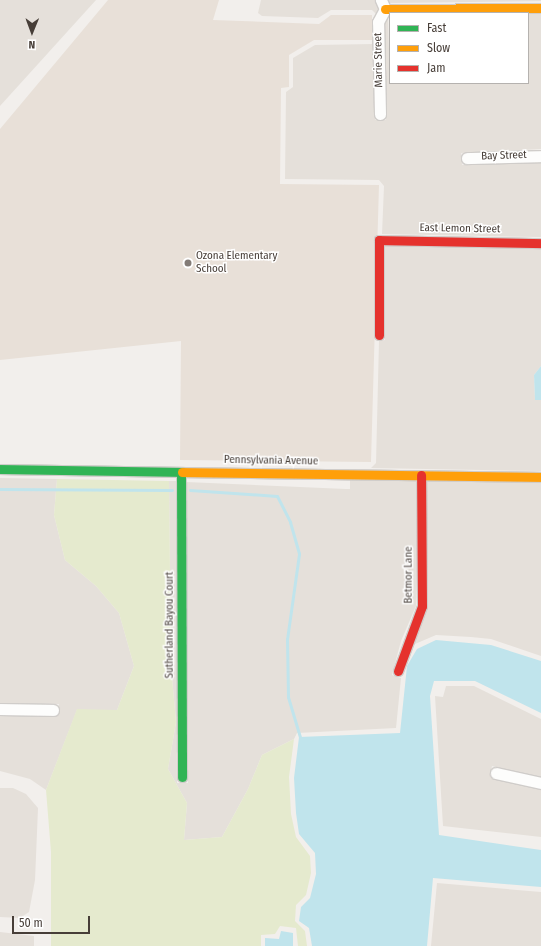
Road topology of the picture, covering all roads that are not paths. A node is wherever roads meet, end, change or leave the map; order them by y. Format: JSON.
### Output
{"nodes":[{"id":1,"x":383,"y":4,"type":"edge"},
{"id":2,"x":541,"y":8,"type":"edge"},
{"id":3,"x":380,"y":114,"type":"dead end"},
{"id":4,"x":541,"y":156,"type":"edge"},
{"id":5,"x":467,"y":158,"type":"dead end"},
{"id":6,"x":541,"y":243,"type":"edge"},
{"id":7,"x":379,"y":335,"type":"dead end"},
{"id":8,"x":0,"y":469,"type":"edge"},
{"id":9,"x":181,"y":472,"type":"junction"},
{"id":10,"x":421,"y":474,"type":"junction"},
{"id":11,"x":541,"y":477,"type":"edge"},
{"id":12,"x":398,"y":671,"type":"dead end"},
{"id":13,"x":0,"y":709,"type":"edge"},
{"id":14,"x":54,"y":710,"type":"dead end"},
{"id":15,"x":496,"y":773,"type":"dead end"},
{"id":16,"x":182,"y":777,"type":"dead end"},
{"id":17,"x":541,"y":784,"type":"edge"}],
"edges":[{"from":1,"to":2,"type":"street"},
{"from":1,"to":3,"type":"street","name":"Marie Street"},
{"from":4,"to":5,"type":"street","name":"Bay Street"},
{"from":6,"to":7,"type":"street","name":"East Lemon Street"},
{"from":8,"to":9,"type":"street","name":"Pennsylvania Avenue"},
{"from":9,"to":10,"type":"street","name":"Pennsylvania Avenue"},
{"from":9,"to":16,"type":"street","name":"Sutherland Bayou Court"},
{"from":10,"to":11,"type":"street","name":"Pennsylvania Avenue"},
{"from":10,"to":12,"type":"street","name":"Betmor Lane"},
{"from":13,"to":14,"type":"street"},
{"from":15,"to":17,"type":"street"}]}
